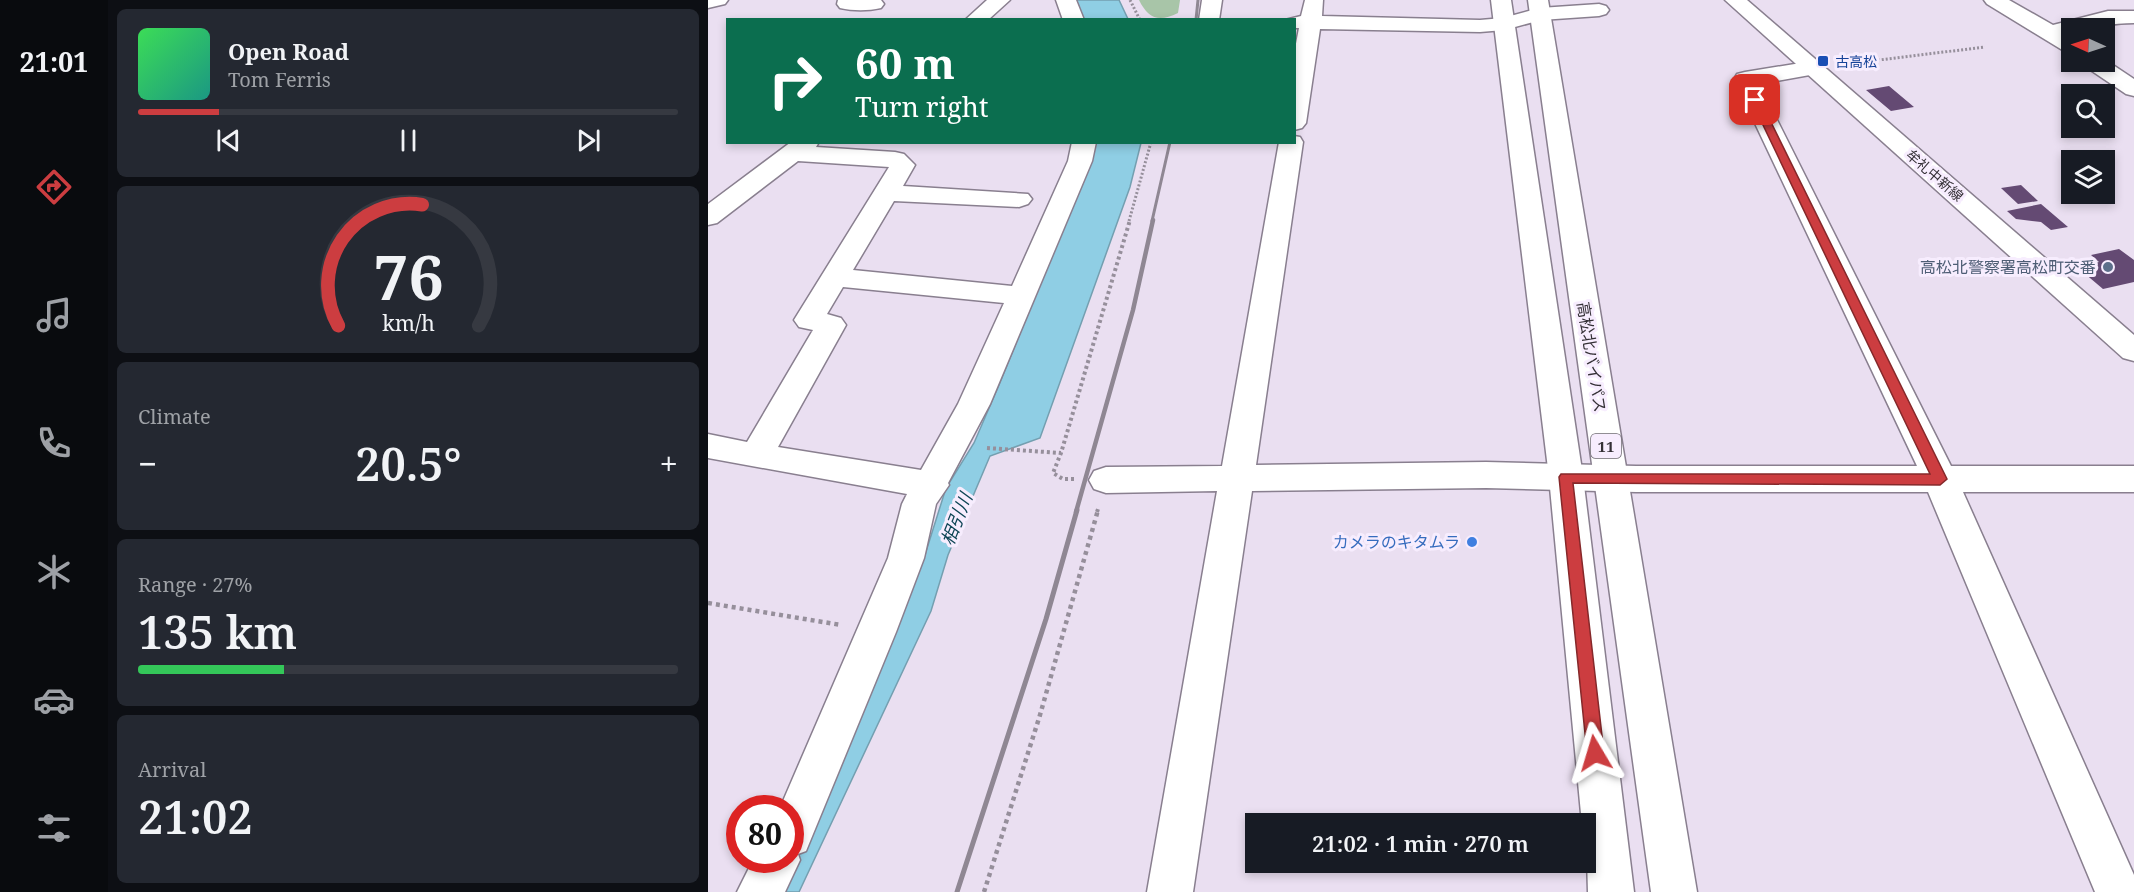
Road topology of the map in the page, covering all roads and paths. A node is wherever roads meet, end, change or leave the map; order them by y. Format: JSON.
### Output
{"nodes":[{"id":1,"x":718,"y":0,"type":"edge"},
{"id":2,"x":848,"y":0,"type":"edge"},
{"id":3,"x":1000,"y":0,"type":"edge"},
{"id":4,"x":1066,"y":0,"type":"edge"},
{"id":5,"x":1130,"y":0,"type":"edge"},
{"id":6,"x":1212,"y":0,"type":"edge"},
{"id":7,"x":1315,"y":0,"type":"edge"},
{"id":8,"x":1735,"y":0,"type":"edge"},
{"id":9,"x":1994,"y":0,"type":"edge"},
{"id":10,"x":708,"y":2,"type":"edge"},
{"id":11,"x":874,"y":4,"type":"dead end"},
{"id":12,"x":1539,"y":7,"type":"edge"},
{"id":13,"x":1599,"y":10,"type":"dead end"},
{"id":14,"x":1503,"y":12,"type":"edge"},
{"id":15,"x":2134,"y":17,"type":"edge"},
{"id":16,"x":978,"y":18,"type":"edge"},
{"id":17,"x":1073,"y":18,"type":"edge"},
{"id":18,"x":1139,"y":18,"type":"edge"},
{"id":19,"x":1209,"y":18,"type":"edge"},
{"id":20,"x":1303,"y":22,"type":"edge"},
{"id":21,"x":2050,"y":32,"type":"junction"},
{"id":22,"x":2061,"y":39,"type":"edge"},
{"id":23,"x":1984,"y":47,"type":"dead end"},
{"id":24,"x":1827,"y":67,"type":"junction"},
{"id":25,"x":2109,"y":72,"type":"edge"},
{"id":26,"x":2134,"y":89,"type":"edge"},
{"id":27,"x":1296,"y":101,"type":"edge"},
{"id":28,"x":1083,"y":144,"type":"edge"},
{"id":29,"x":1150,"y":144,"type":"edge"},
{"id":30,"x":1291,"y":144,"type":"edge"},
{"id":31,"x":799,"y":148,"type":"edge"},
{"id":32,"x":886,"y":193,"type":"junction"},
{"id":33,"x":1019,"y":199,"type":"dead end"},
{"id":34,"x":708,"y":217,"type":"edge"},
{"id":35,"x":835,"y":277,"type":"junction"},
{"id":36,"x":1021,"y":296,"type":"junction"},
{"id":37,"x":2134,"y":351,"type":"edge"},
{"id":38,"x":981,"y":448,"type":"dead end"},
{"id":39,"x":1061,"y":453,"type":"junction"},
{"id":40,"x":726,"y":457,"type":"edge"},
{"id":41,"x":1566,"y":477,"type":"junction"},
{"id":42,"x":1236,"y":479,"type":"junction"},
{"id":43,"x":1612,"y":479,"type":"junction"},
{"id":44,"x":1940,"y":479,"type":"junction"},
{"id":45,"x":2134,"y":479,"type":"edge"},
{"id":46,"x":1107,"y":480,"type":"junction"},
{"id":47,"x":932,"y":485,"type":"junction"},
{"id":48,"x":708,"y":603,"type":"edge"},
{"id":49,"x":877,"y":632,"type":"junction"},
{"id":50,"x":804,"y":802,"type":"edge"},
{"id":51,"x":771,"y":873,"type":"edge"},
{"id":52,"x":760,"y":892,"type":"edge"},
{"id":53,"x":984,"y":892,"type":"edge"},
{"id":54,"x":1170,"y":892,"type":"edge"},
{"id":55,"x":1611,"y":892,"type":"edge"},
{"id":56,"x":1674,"y":892,"type":"edge"},
{"id":57,"x":2118,"y":892,"type":"edge"}],
"edges":[{"from":1,"to":10,"type":"main road"},
{"from":2,"to":11,"type":"main road"},
{"from":3,"to":16,"type":"main road"},
{"from":4,"to":17,"type":"main road"},
{"from":5,"to":18,"type":"path"},
{"from":6,"to":19,"type":"main road"},
{"from":7,"to":20,"type":"main road"},
{"from":8,"to":24,"type":"main road","name":"牟礼中新線"},
{"from":9,"to":21,"type":"main road"},
{"from":12,"to":13,"type":"main road"},
{"from":12,"to":14,"type":"main road"},
{"from":12,"to":43,"type":"main road","name":"高松北バイパス","number":"11"},
{"from":14,"to":20,"type":"main road"},
{"from":14,"to":41,"type":"main road"},
{"from":15,"to":21,"type":"main road"},
{"from":20,"to":27,"type":"main road"},
{"from":21,"to":22,"type":"main road"},
{"from":23,"to":24,"type":"path"},
{"from":24,"to":37,"type":"main road","name":"牟礼中新線"},
{"from":24,"to":44,"type":"main road"},
{"from":25,"to":26,"type":"main road"},
{"from":28,"to":36,"type":"main road"},
{"from":29,"to":39,"type":"path"},
{"from":30,"to":42,"type":"main road"},
{"from":31,"to":32,"type":"main road"},
{"from":31,"to":34,"type":"main road"},
{"from":32,"to":33,"type":"main road"},
{"from":32,"to":35,"type":"main road"},
{"from":35,"to":36,"type":"main road"},
{"from":35,"to":40,"type":"main road"},
{"from":36,"to":47,"type":"main road"},
{"from":38,"to":39,"type":"path"},
{"from":39,"to":46,"type":"path"},
{"from":40,"to":47,"type":"main road"},
{"from":41,"to":42,"type":"main road"},
{"from":41,"to":43,"type":"main road"},
{"from":41,"to":55,"type":"main road"},
{"from":42,"to":46,"type":"main road"},
{"from":42,"to":54,"type":"main road"},
{"from":43,"to":44,"type":"main road"},
{"from":43,"to":56,"type":"main road","name":"高松北バイパス","number":"11"},
{"from":44,"to":45,"type":"main road"},
{"from":44,"to":57,"type":"main road"},
{"from":46,"to":53,"type":"path"},
{"from":47,"to":49,"type":"main road"},
{"from":48,"to":49,"type":"path"},
{"from":49,"to":50,"type":"main road"},
{"from":51,"to":52,"type":"main road"}]}
